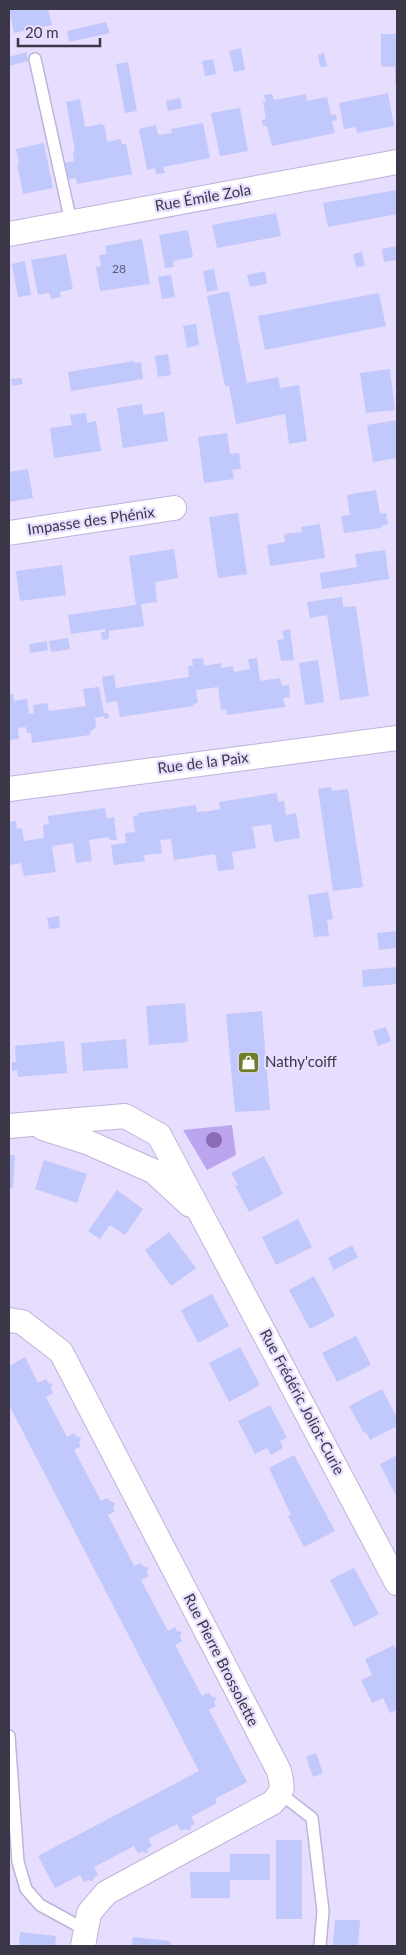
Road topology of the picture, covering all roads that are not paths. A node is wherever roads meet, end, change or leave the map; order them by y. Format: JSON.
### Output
{"nodes":[{"id":1,"x":35,"y":59,"type":"dead end"},
{"id":2,"x":397,"y":162,"type":"edge"},
{"id":3,"x":71,"y":222,"type":"junction"},
{"id":4,"x":9,"y":234,"type":"edge"},
{"id":5,"x":174,"y":508,"type":"dead end"},
{"id":6,"x":9,"y":533,"type":"edge"},
{"id":7,"x":397,"y":738,"type":"edge"},
{"id":8,"x":9,"y":789,"type":"edge"},
{"id":9,"x":32,"y":1124,"type":"junction"},
{"id":10,"x":9,"y":1126,"type":"edge"},
{"id":11,"x":206,"y":1220,"type":"junction"},
{"id":12,"x":9,"y":1320,"type":"edge"},
{"id":13,"x":397,"y":1583,"type":"edge"},
{"id":14,"x":9,"y":1736,"type":"edge"},
{"id":15,"x":281,"y":1794,"type":"junction"},
{"id":16,"x":84,"y":1938,"type":"edge"},
{"id":17,"x":320,"y":1946,"type":"edge"}],
"edges":[{"from":1,"to":3,"type":"lane"},
{"from":2,"to":3,"type":"street","name":"Rue Émile Zola"},
{"from":3,"to":4,"type":"street","name":"Rue Émile Zola"},
{"from":5,"to":6,"type":"street","name":"Impasse des Phénix"},
{"from":7,"to":8,"type":"street","name":"Rue de la Paix"},
{"from":9,"to":10,"type":"street","name":"Rue Frédéric Joliot-Curie"},
{"from":9,"to":11,"type":"street","name":"Rue Frédéric Joliot-Curie"},
{"from":9,"to":11,"type":"street","name":"Rue Frédéric Joliot-Curie"},
{"from":11,"to":13,"type":"street","name":"Rue Frédéric Joliot-Curie"},
{"from":12,"to":15,"type":"street","name":"Rue Pierre Brossolette"},
{"from":14,"to":16,"type":"lane"},
{"from":15,"to":16,"type":"street"},
{"from":15,"to":17,"type":"lane"}]}
